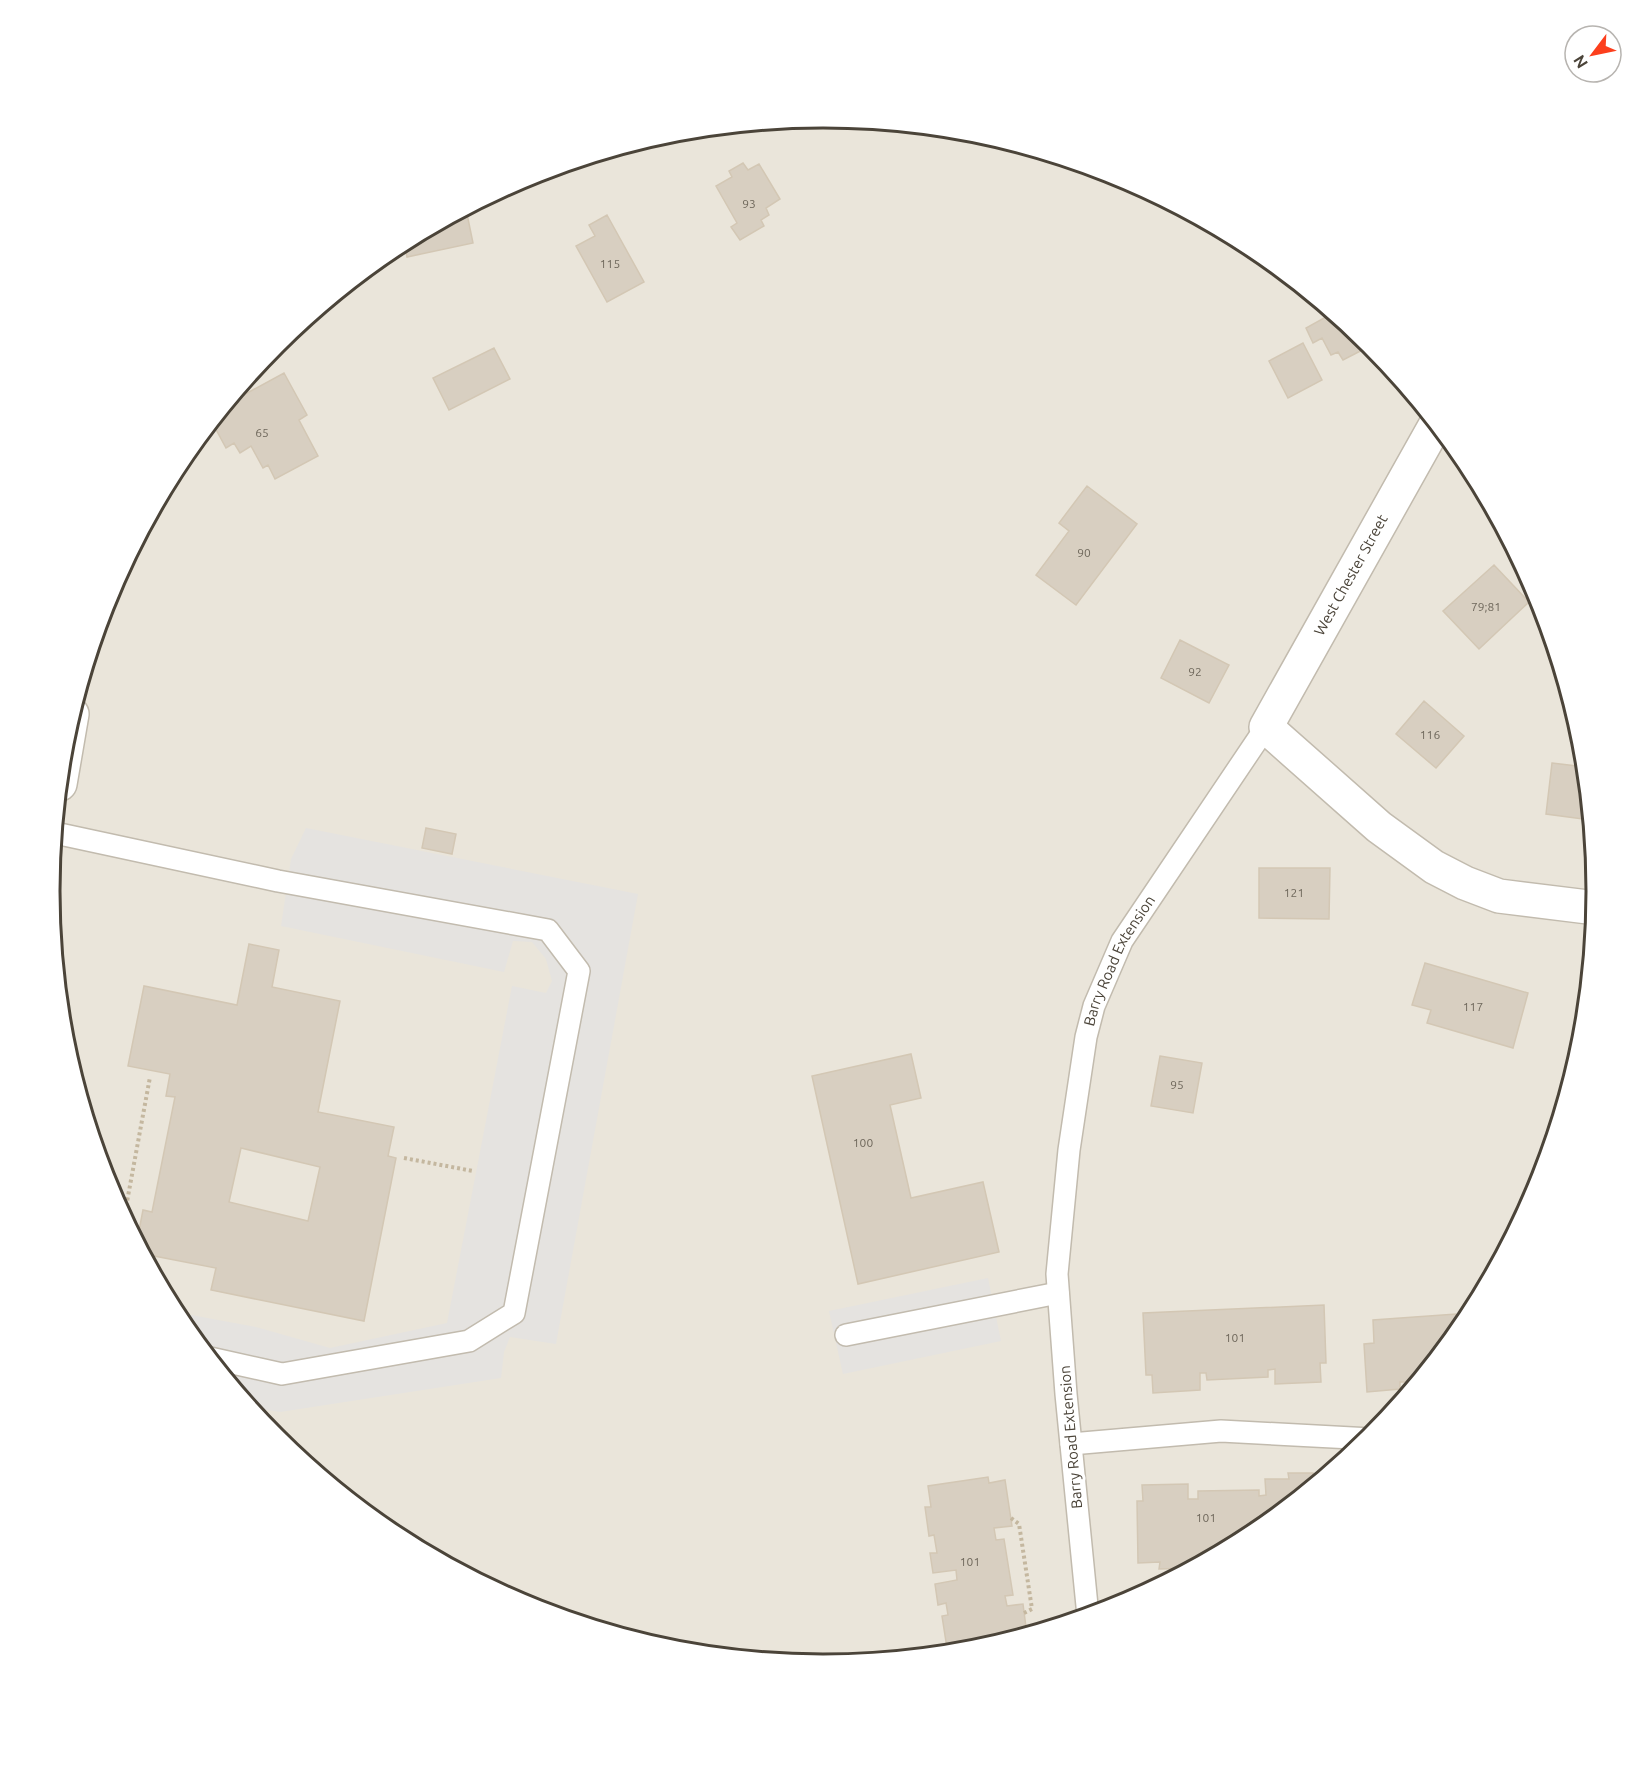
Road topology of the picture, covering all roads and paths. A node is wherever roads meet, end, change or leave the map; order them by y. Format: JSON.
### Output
{"nodes":[{"id":1,"x":1432,"y":431,"type":"edge"},
{"id":2,"x":1266,"y":727,"type":"junction"},
{"id":3,"x":63,"y":835,"type":"edge"},
{"id":4,"x":1586,"y":907,"type":"edge"},
{"id":5,"x":150,"y":1077,"type":"dead end"},
{"id":6,"x":404,"y":1158,"type":"dead end"},
{"id":7,"x":472,"y":1171,"type":"dead end"},
{"id":8,"x":127,"y":1203,"type":"edge"},
{"id":9,"x":1058,"y":1293,"type":"junction"},
{"id":10,"x":846,"y":1335,"type":"dead end"},
{"id":11,"x":222,"y":1361,"type":"edge"},
{"id":12,"x":1356,"y":1437,"type":"edge"},
{"id":13,"x":1071,"y":1444,"type":"junction"},
{"id":14,"x":1011,"y":1518,"type":"dead end"},
{"id":15,"x":1087,"y":1607,"type":"edge"},
{"id":16,"x":1024,"y":1613,"type":"dead end"}],
"edges":[{"from":1,"to":2,"type":"street","name":"West Chester Street"},
{"from":2,"to":4,"type":"street"},
{"from":2,"to":9,"type":"lane","name":"Barry Road Extension"},
{"from":3,"to":11,"type":"lane"},
{"from":5,"to":8,"type":"path"},
{"from":6,"to":7,"type":"path"},
{"from":9,"to":10,"type":"lane"},
{"from":9,"to":13,"type":"lane","name":"Barry Road Extension"},
{"from":12,"to":13,"type":"lane"},
{"from":13,"to":15,"type":"lane","name":"Barry Road Extension"},
{"from":14,"to":16,"type":"path"}]}
